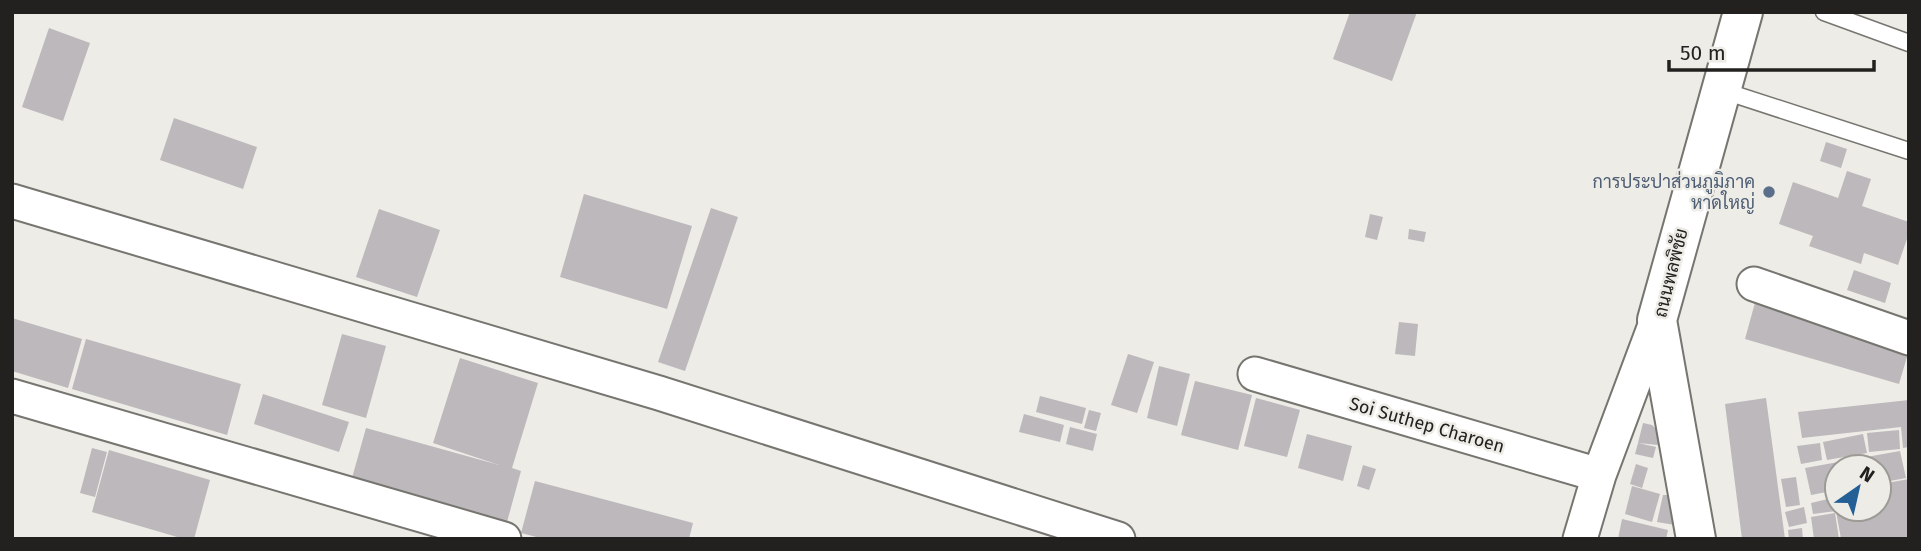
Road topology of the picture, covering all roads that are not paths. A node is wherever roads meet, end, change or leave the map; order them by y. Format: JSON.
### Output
{"nodes":[{"id":1,"x":1743,"y":12,"type":"edge"},
{"id":2,"x":1824,"y":12,"type":"edge"},
{"id":3,"x":1909,"y":43,"type":"edge"},
{"id":4,"x":1721,"y":90,"type":"junction"},
{"id":5,"x":1909,"y":151,"type":"edge"},
{"id":6,"x":12,"y":201,"type":"edge"},
{"id":7,"x":1754,"y":284,"type":"dead end"},
{"id":8,"x":1657,"y":320,"type":"junction"},
{"id":9,"x":1909,"y":338,"type":"edge"},
{"id":10,"x":1255,"y":374,"type":"dead end"},
{"id":11,"x":12,"y":396,"type":"edge"},
{"id":12,"x":1599,"y":475,"type":"junction"},
{"id":13,"x":503,"y":539,"type":"edge"},
{"id":14,"x":1118,"y":539,"type":"edge"},
{"id":15,"x":1580,"y":539,"type":"edge"},
{"id":16,"x":1696,"y":539,"type":"edge"}],
"edges":[{"from":1,"to":4,"type":"street","name":"ถนนพลพิชัย"},
{"from":2,"to":3,"type":"lane"},
{"from":4,"to":5,"type":"lane"},
{"from":4,"to":8,"type":"street","name":"ถนนพลพิชัย"},
{"from":6,"to":14,"type":"street"},
{"from":7,"to":9,"type":"street"},
{"from":8,"to":12,"type":"street"},
{"from":8,"to":16,"type":"street","name":"ถนนพลพิชัย"},
{"from":10,"to":12,"type":"street","name":"Soi Suthep Charoen"},
{"from":11,"to":13,"type":"street"},
{"from":12,"to":15,"type":"street"}]}
